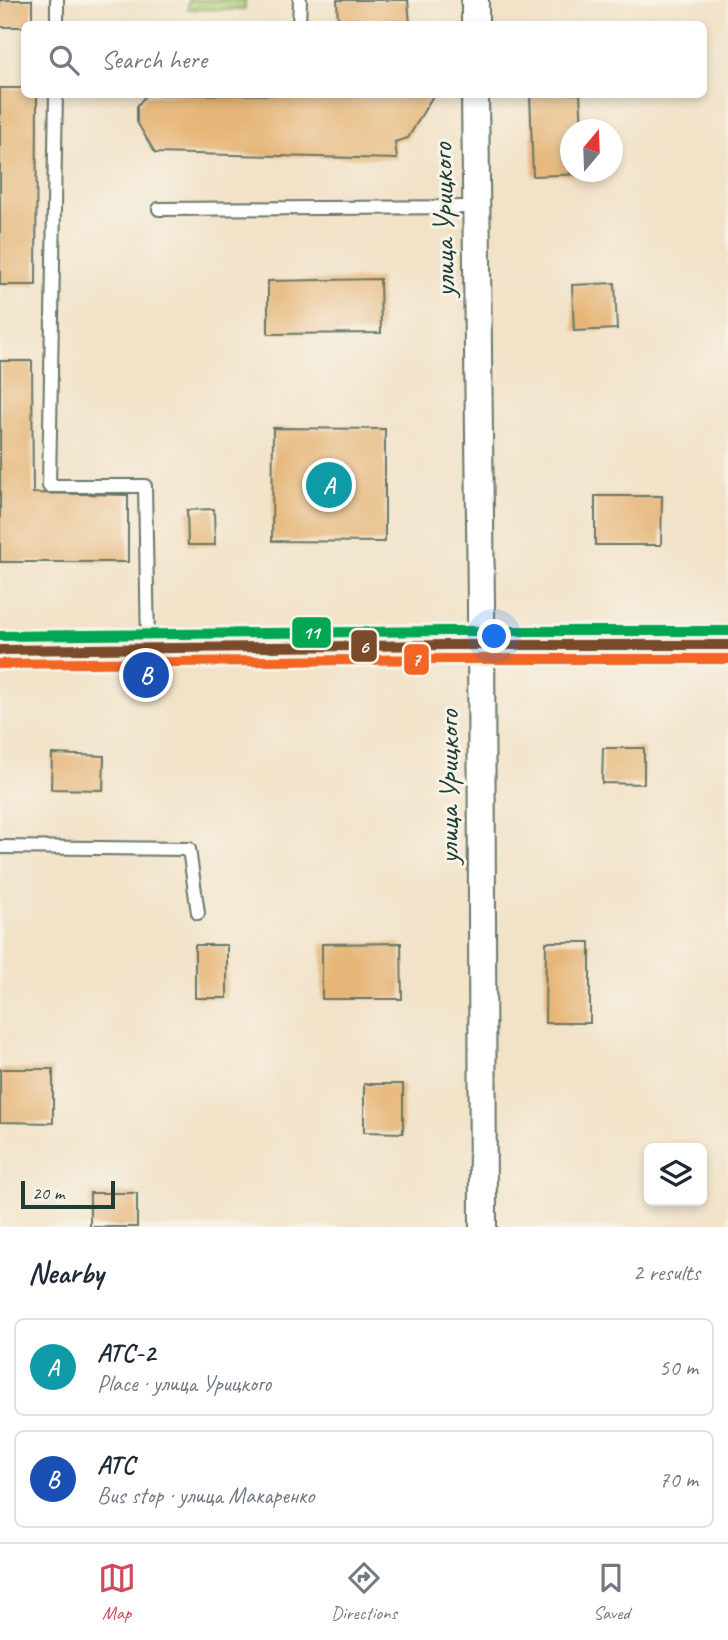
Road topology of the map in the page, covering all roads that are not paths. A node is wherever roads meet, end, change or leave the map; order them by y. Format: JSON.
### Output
{"nodes":[{"id":1,"x":57,"y":0,"type":"edge"},
{"id":2,"x":300,"y":0,"type":"edge"},
{"id":3,"x":475,"y":0,"type":"edge"},
{"id":4,"x":57,"y":21,"type":"edge"},
{"id":5,"x":299,"y":21,"type":"edge"},
{"id":6,"x":475,"y":21,"type":"edge"},
{"id":7,"x":56,"y":98,"type":"edge"},
{"id":8,"x":475,"y":98,"type":"edge"},
{"id":9,"x":475,"y":207,"type":"junction"},
{"id":10,"x":159,"y":209,"type":"dead end"},
{"id":11,"x":481,"y":645,"type":"junction"},
{"id":12,"x":728,"y":645,"type":"edge"},
{"id":13,"x":148,"y":648,"type":"junction"},
{"id":14,"x":0,"y":650,"type":"edge"},
{"id":15,"x":0,"y":847,"type":"edge"},
{"id":16,"x":198,"y":914,"type":"dead end"},
{"id":17,"x":483,"y":1227,"type":"edge"}],
"edges":[{"from":1,"to":4,"type":"lane"},
{"from":2,"to":5,"type":"lane"},
{"from":3,"to":6,"type":"street"},
{"from":7,"to":13,"type":"lane"},
{"from":8,"to":9,"type":"street","name":"улица Урицкого"},
{"from":9,"to":10,"type":"lane"},
{"from":9,"to":11,"type":"street","name":"улица Урицкого"},
{"from":11,"to":12,"type":"main road"},
{"from":11,"to":13,"type":"main road"},
{"from":11,"to":17,"type":"street","name":"улица Урицкого"},
{"from":13,"to":14,"type":"main road"},
{"from":15,"to":16,"type":"lane"}]}
